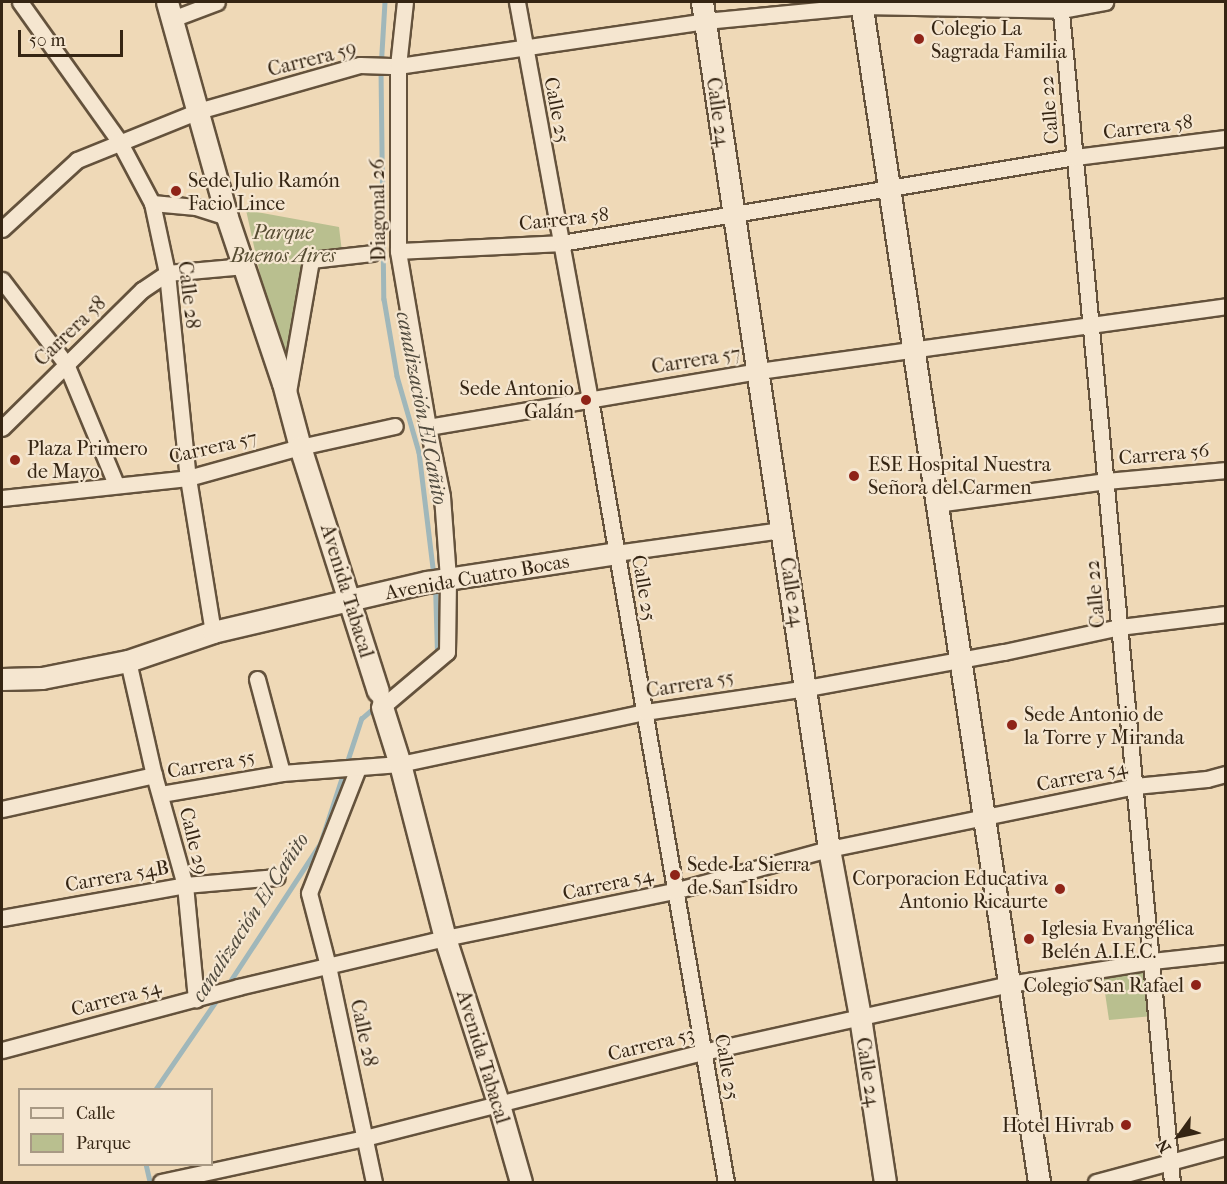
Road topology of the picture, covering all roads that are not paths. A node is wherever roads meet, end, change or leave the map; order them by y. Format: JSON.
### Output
{"nodes":[{"id":1,"x":20,"y":2,"type":"edge"},
{"id":2,"x":217,"y":2,"type":"edge"},
{"id":3,"x":405,"y":2,"type":"edge"},
{"id":4,"x":517,"y":2,"type":"edge"},
{"id":5,"x":1105,"y":2,"type":"edge"},
{"id":6,"x":861,"y":4,"type":"edge"},
{"id":7,"x":1061,"y":6,"type":"edge"},
{"id":8,"x":170,"y":10,"type":"edge"},
{"id":9,"x":703,"y":11,"type":"edge"},
{"id":10,"x":525,"y":49,"type":"junction"},
{"id":11,"x":396,"y":66,"type":"junction"},
{"id":12,"x":198,"y":111,"type":"junction"},
{"id":13,"x":1226,"y":138,"type":"edge"},
{"id":14,"x":119,"y":141,"type":"junction"},
{"id":15,"x":1075,"y":157,"type":"junction"},
{"id":16,"x":889,"y":189,"type":"junction"},
{"id":17,"x":152,"y":203,"type":"junction"},
{"id":18,"x":733,"y":216,"type":"junction"},
{"id":19,"x":227,"y":217,"type":"junction"},
{"id":20,"x":2,"y":229,"type":"edge"},
{"id":21,"x":561,"y":243,"type":"junction"},
{"id":22,"x":398,"y":251,"type":"junction"},
{"id":23,"x":372,"y":254,"type":"dead end"},
{"id":24,"x":245,"y":266,"type":"junction"},
{"id":25,"x":167,"y":273,"type":"junction"},
{"id":26,"x":2,"y":280,"type":"edge"},
{"id":27,"x":1226,"y":306,"type":"edge"},
{"id":28,"x":1091,"y":323,"type":"junction"},
{"id":29,"x":913,"y":349,"type":"junction"},
{"id":30,"x":66,"y":364,"type":"junction"},
{"id":31,"x":759,"y":372,"type":"junction"},
{"id":32,"x":287,"y":398,"type":"junction"},
{"id":33,"x":590,"y":399,"type":"junction"},
{"id":34,"x":2,"y":426,"type":"edge"},
{"id":35,"x":395,"y":426,"type":"dead end"},
{"id":36,"x":428,"y":427,"type":"junction"},
{"id":37,"x":300,"y":447,"type":"junction"},
{"id":38,"x":1226,"y":470,"type":"edge"},
{"id":39,"x":188,"y":478,"type":"junction"},
{"id":40,"x":1106,"y":481,"type":"junction"},
{"id":41,"x":116,"y":484,"type":"junction"},
{"id":42,"x":2,"y":498,"type":"edge"},
{"id":43,"x":936,"y":504,"type":"junction"},
{"id":44,"x":781,"y":530,"type":"junction"},
{"id":45,"x":616,"y":553,"type":"junction"},
{"id":46,"x":442,"y":579,"type":"junction"},
{"id":47,"x":350,"y":600,"type":"junction"},
{"id":48,"x":1226,"y":614,"type":"edge"},
{"id":49,"x":1120,"y":627,"type":"junction"},
{"id":50,"x":213,"y":632,"type":"junction"},
{"id":51,"x":960,"y":660,"type":"junction"},
{"id":52,"x":128,"y":661,"type":"junction"},
{"id":53,"x":2,"y":679,"type":"edge"},
{"id":54,"x":257,"y":679,"type":"dead end"},
{"id":55,"x":807,"y":688,"type":"junction"},
{"id":56,"x":380,"y":700,"type":"junction"},
{"id":57,"x":645,"y":712,"type":"junction"},
{"id":58,"x":400,"y":764,"type":"junction"},
{"id":59,"x":358,"y":768,"type":"junction"},
{"id":60,"x":282,"y":773,"type":"junction"},
{"id":61,"x":1226,"y":774,"type":"edge"},
{"id":62,"x":154,"y":775,"type":"junction"},
{"id":63,"x":1135,"y":786,"type":"junction"},
{"id":64,"x":161,"y":794,"type":"junction"},
{"id":65,"x":2,"y":809,"type":"edge"},
{"id":66,"x":983,"y":818,"type":"junction"},
{"id":67,"x":829,"y":849,"type":"junction"},
{"id":68,"x":277,"y":877,"type":"dead end"},
{"id":69,"x":185,"y":885,"type":"junction"},
{"id":70,"x":674,"y":891,"type":"junction"},
{"id":71,"x":2,"y":918,"type":"edge"},
{"id":72,"x":445,"y":939,"type":"junction"},
{"id":73,"x":1226,"y":953,"type":"edge"},
{"id":74,"x":1152,"y":961,"type":"junction"},
{"id":75,"x":328,"y":966,"type":"junction"},
{"id":76,"x":1009,"y":984,"type":"junction"},
{"id":77,"x":196,"y":999,"type":"junction"},
{"id":78,"x":860,"y":1017,"type":"junction"},
{"id":79,"x":2,"y":1050,"type":"edge"},
{"id":80,"x":703,"y":1052,"type":"junction"},
{"id":81,"x":499,"y":1105,"type":"junction"},
{"id":82,"x":365,"y":1138,"type":"junction"},
{"id":83,"x":1226,"y":1147,"type":"edge"},
{"id":84,"x":1171,"y":1163,"type":"junction"},
{"id":85,"x":161,"y":1182,"type":"edge"},
{"id":86,"x":374,"y":1182,"type":"edge"},
{"id":87,"x":521,"y":1182,"type":"edge"},
{"id":88,"x":726,"y":1182,"type":"edge"},
{"id":89,"x":885,"y":1182,"type":"edge"},
{"id":90,"x":1039,"y":1182,"type":"edge"},
{"id":91,"x":1096,"y":1182,"type":"edge"},
{"id":92,"x":1172,"y":1182,"type":"edge"}],
"edges":[{"from":1,"to":14,"type":"street","name":"Calle 28"},
{"from":2,"to":8,"type":"street"},
{"from":3,"to":11,"type":"street","name":"Diagonal 26"},
{"from":4,"to":10,"type":"street","name":"Calle 25"},
{"from":5,"to":7,"type":"street"},
{"from":6,"to":7,"type":"street","name":"Carrera 59"},
{"from":6,"to":9,"type":"street","name":"Carrera 59"},
{"from":6,"to":16,"type":"main road"},
{"from":7,"to":15,"type":"street","name":"Calle 22"},
{"from":8,"to":12,"type":"main road","name":"Avenida Tabacal"},
{"from":9,"to":10,"type":"street","name":"Carrera 59"},
{"from":9,"to":18,"type":"main road","name":"Calle 24"},
{"from":10,"to":11,"type":"street","name":"Carrera 59"},
{"from":10,"to":21,"type":"street","name":"Calle 25"},
{"from":11,"to":12,"type":"street","name":"Carrera 59"},
{"from":11,"to":22,"type":"street","name":"Diagonal 26"},
{"from":12,"to":14,"type":"street","name":"Carrera 59"},
{"from":12,"to":19,"type":"main road","name":"Avenida Tabacal"},
{"from":13,"to":15,"type":"street","name":"Carrera 58"},
{"from":14,"to":17,"type":"street","name":"Calle 28"},
{"from":14,"to":20,"type":"street","name":"Carrera 59"},
{"from":15,"to":16,"type":"street","name":"Carrera 58"},
{"from":15,"to":28,"type":"street","name":"Calle 22"},
{"from":16,"to":18,"type":"street","name":"Carrera 58"},
{"from":16,"to":29,"type":"main road"},
{"from":17,"to":19,"type":"street"},
{"from":17,"to":25,"type":"street","name":"Calle 28"},
{"from":18,"to":21,"type":"street","name":"Carrera 58"},
{"from":18,"to":31,"type":"main road","name":"Calle 24"},
{"from":19,"to":24,"type":"main road","name":"Avenida Tabacal"},
{"from":21,"to":22,"type":"street","name":"Carrera 58"},
{"from":21,"to":33,"type":"street","name":"Calle 25"},
{"from":22,"to":36,"type":"street","name":"Diagonal 26"},
{"from":23,"to":32,"type":"street"},
{"from":24,"to":25,"type":"street","name":"Carrera 58"},
{"from":24,"to":32,"type":"main road","name":"Avenida Tabacal"},
{"from":25,"to":30,"type":"street","name":"Carrera 58"},
{"from":25,"to":39,"type":"street","name":"Calle 28"},
{"from":26,"to":30,"type":"street"},
{"from":27,"to":28,"type":"street"},
{"from":28,"to":29,"type":"street","name":"Carrera 57"},
{"from":28,"to":40,"type":"street","name":"Calle 22"},
{"from":29,"to":31,"type":"street","name":"Carrera 57"},
{"from":29,"to":43,"type":"main road"},
{"from":30,"to":34,"type":"street","name":"Carrera 58"},
{"from":30,"to":41,"type":"street"},
{"from":31,"to":33,"type":"street","name":"Carrera 57"},
{"from":31,"to":44,"type":"main road","name":"Calle 24"},
{"from":32,"to":37,"type":"main road","name":"Avenida Tabacal"},
{"from":33,"to":36,"type":"street","name":"Carrera 57"},
{"from":33,"to":45,"type":"street","name":"Calle 25"},
{"from":35,"to":37,"type":"street","name":"Carrera 57"},
{"from":36,"to":46,"type":"street","name":"Diagonal 26"},
{"from":37,"to":39,"type":"street","name":"Carrera 57"},
{"from":37,"to":47,"type":"main road","name":"Avenida Tabacal"},
{"from":38,"to":40,"type":"street","name":"Carrera 56"},
{"from":39,"to":41,"type":"street","name":"Carrera 57"},
{"from":39,"to":50,"type":"street","name":"Calle 28"},
{"from":40,"to":43,"type":"street","name":"Carrera 56"},
{"from":40,"to":49,"type":"street","name":"Calle 22"},
{"from":41,"to":42,"type":"street","name":"Carrera 57"},
{"from":43,"to":51,"type":"main road"},
{"from":44,"to":45,"type":"street","name":"Avenida Cuatro Bocas"},
{"from":44,"to":55,"type":"main road","name":"Calle 24"},
{"from":45,"to":46,"type":"main road","name":"Avenida Cuatro Bocas"},
{"from":45,"to":57,"type":"street","name":"Calle 25"},
{"from":46,"to":47,"type":"main road","name":"Avenida Cuatro Bocas"},
{"from":46,"to":56,"type":"street","name":"Diagonal 26"},
{"from":47,"to":50,"type":"main road","name":"Avenida Cuatro Bocas"},
{"from":47,"to":56,"type":"main road","name":"Avenida Tabacal"},
{"from":48,"to":49,"type":"street","name":"Carrera 55"},
{"from":49,"to":51,"type":"street","name":"Carrera 55"},
{"from":49,"to":63,"type":"street","name":"Calle 22"},
{"from":50,"to":52,"type":"main road","name":"Avenida Cuatro Bocas"},
{"from":51,"to":55,"type":"street","name":"Carrera 55"},
{"from":51,"to":66,"type":"main road"},
{"from":52,"to":53,"type":"main road","name":"Avenida Cuatro Bocas"},
{"from":52,"to":62,"type":"street","name":"Calle 29"},
{"from":54,"to":60,"type":"street"},
{"from":55,"to":57,"type":"street","name":"Carrera 55"},
{"from":55,"to":67,"type":"main road","name":"Calle 24"},
{"from":56,"to":58,"type":"main road","name":"Avenida Tabacal"},
{"from":57,"to":58,"type":"street","name":"Carrera 55"},
{"from":57,"to":70,"type":"street","name":"Calle 25"},
{"from":58,"to":59,"type":"street","name":"Carrera 55"},
{"from":58,"to":72,"type":"main road","name":"Avenida Tabacal"},
{"from":59,"to":60,"type":"street","name":"Carrera 55"},
{"from":59,"to":75,"type":"street","name":"Calle 28"},
{"from":60,"to":64,"type":"street","name":"Carrera 55"},
{"from":61,"to":63,"type":"street","name":"Carrera 54"},
{"from":62,"to":64,"type":"street","name":"Calle 29"},
{"from":62,"to":65,"type":"street","name":"Carrera 55"},
{"from":63,"to":66,"type":"street","name":"Carrera 54"},
{"from":63,"to":74,"type":"street","name":"Calle 22"},
{"from":64,"to":69,"type":"street","name":"Calle 29"},
{"from":66,"to":67,"type":"street","name":"Carrera 54"},
{"from":66,"to":76,"type":"main road"},
{"from":67,"to":70,"type":"street","name":"Carrera 54"},
{"from":67,"to":78,"type":"main road","name":"Calle 24"},
{"from":68,"to":69,"type":"street","name":"Carrera 54B"},
{"from":69,"to":71,"type":"street","name":"Carrera 54B"},
{"from":69,"to":77,"type":"street","name":"Calle 29"},
{"from":70,"to":72,"type":"street","name":"Carrera 54"},
{"from":70,"to":80,"type":"street","name":"Calle 25"},
{"from":72,"to":75,"type":"street","name":"Carrera 54"},
{"from":72,"to":81,"type":"main road","name":"Avenida Tabacal"},
{"from":73,"to":74,"type":"street","name":"Carrera 53"},
{"from":74,"to":76,"type":"street","name":"Carrera 53"},
{"from":74,"to":84,"type":"street","name":"Calle 22"},
{"from":75,"to":77,"type":"street","name":"Carrera 54"},
{"from":75,"to":82,"type":"street","name":"Calle 28"},
{"from":76,"to":78,"type":"street","name":"Carrera 53"},
{"from":76,"to":90,"type":"main road"},
{"from":77,"to":79,"type":"street","name":"Carrera 54"},
{"from":78,"to":80,"type":"street","name":"Carrera 53"},
{"from":78,"to":89,"type":"main road","name":"Calle 24"},
{"from":80,"to":81,"type":"street","name":"Carrera 53"},
{"from":80,"to":88,"type":"street","name":"Calle 25"},
{"from":81,"to":82,"type":"street","name":"Carrera 53"},
{"from":81,"to":87,"type":"main road","name":"Avenida Tabacal"},
{"from":82,"to":85,"type":"street","name":"Carrera 53"},
{"from":82,"to":86,"type":"street","name":"Calle 28"},
{"from":83,"to":84,"type":"street"},
{"from":84,"to":91,"type":"street"},
{"from":84,"to":92,"type":"street","name":"Calle 22"}]}
